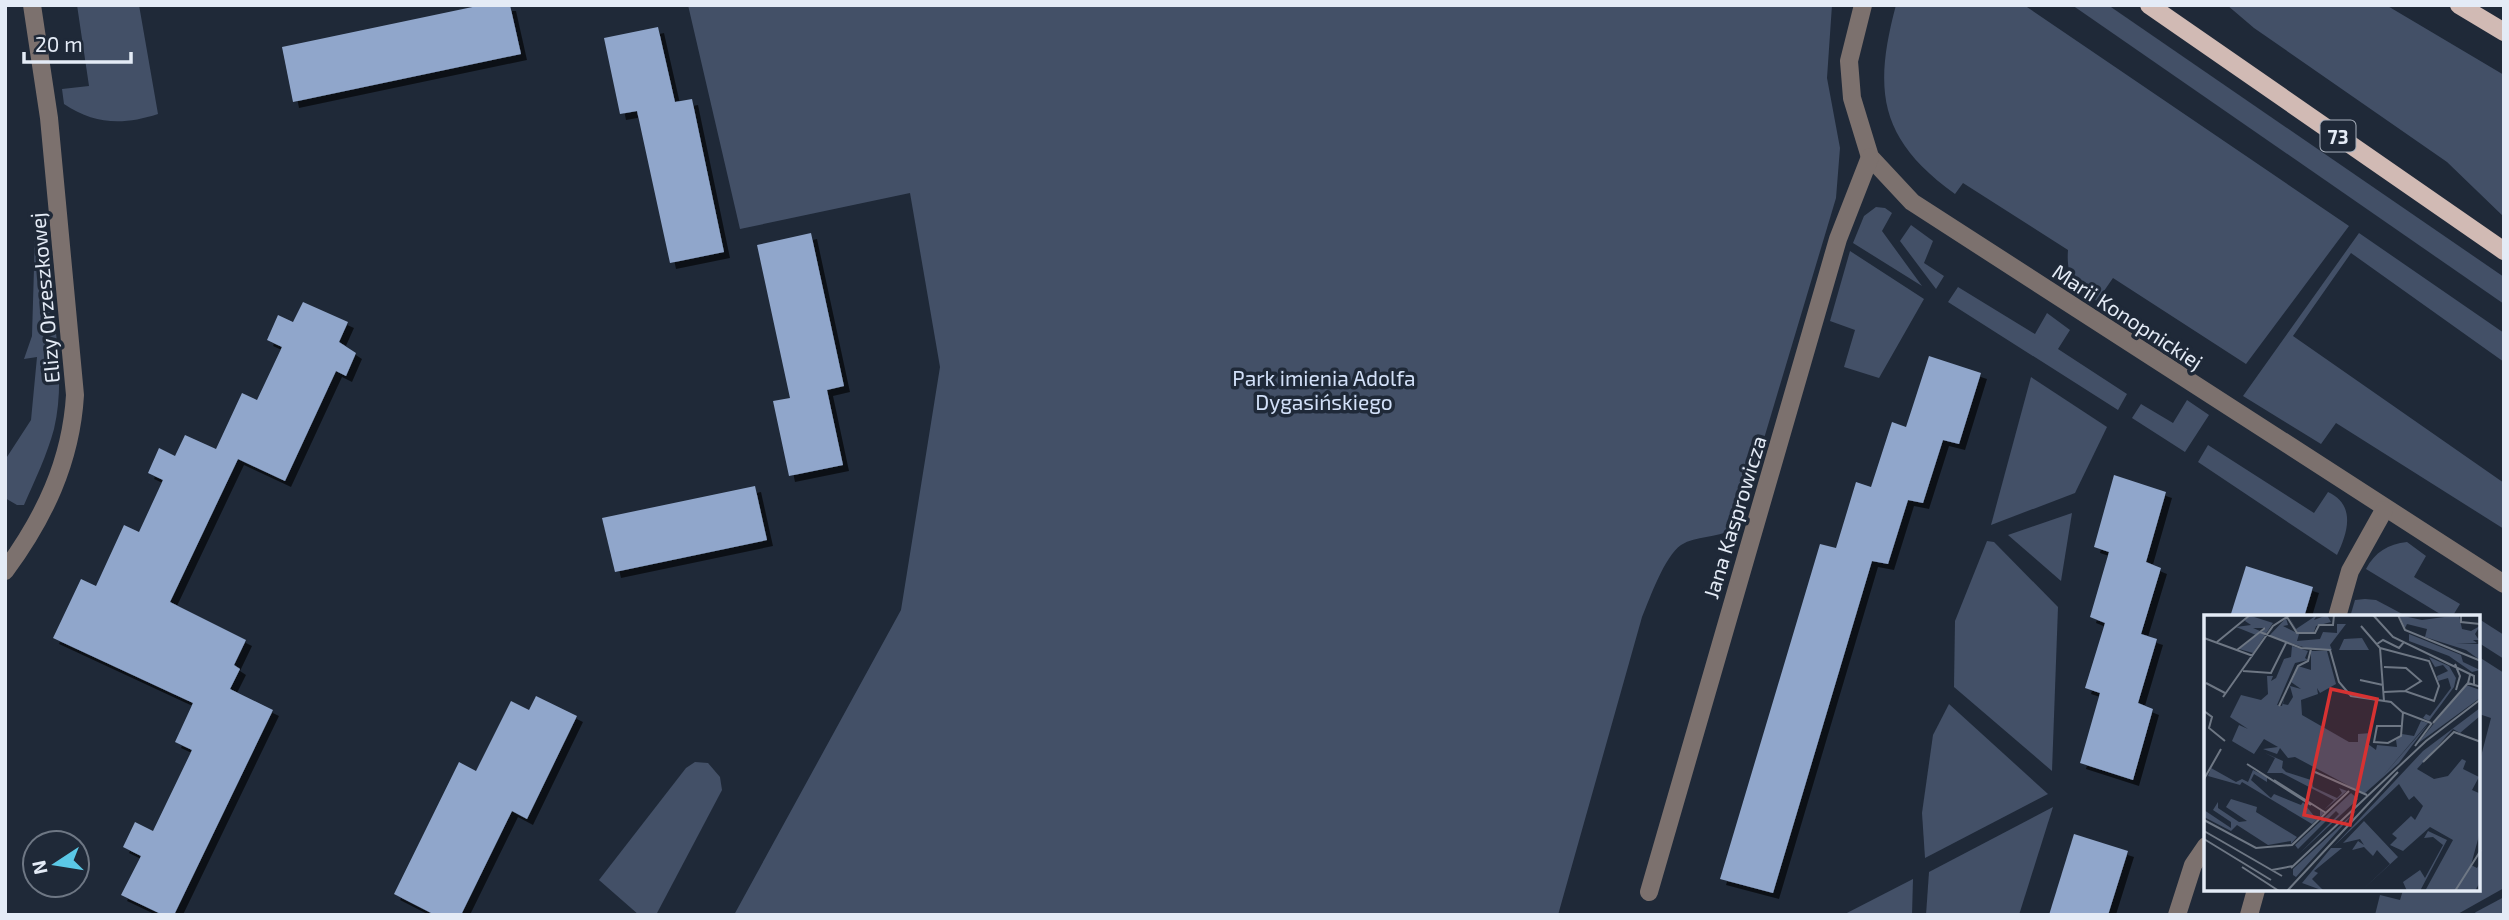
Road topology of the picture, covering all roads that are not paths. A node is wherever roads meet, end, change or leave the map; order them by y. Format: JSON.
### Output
{"nodes":[{"id":1,"x":32,"y":5,"type":"edge"},
{"id":2,"x":1863,"y":5,"type":"edge"},
{"id":3,"x":2149,"y":5,"type":"edge"},
{"id":4,"x":2459,"y":5,"type":"edge"},
{"id":5,"x":2170,"y":13,"type":"edge"},
{"id":6,"x":2504,"y":32,"type":"edge"},
{"id":7,"x":1870,"y":157,"type":"junction"},
{"id":8,"x":2504,"y":251,"type":"edge"},
{"id":9,"x":2384,"y":510,"type":"junction"},
{"id":10,"x":5,"y":571,"type":"edge"},
{"id":11,"x":2504,"y":584,"type":"edge"},
{"id":12,"x":2338,"y":615,"type":"edge"},
{"id":13,"x":2204,"y":849,"type":"edge"},
{"id":14,"x":1649,"y":892,"type":"dead end"},
{"id":15,"x":2255,"y":892,"type":"edge"},
{"id":16,"x":2178,"y":915,"type":"edge"},
{"id":17,"x":2249,"y":915,"type":"edge"}],
"edges":[{"from":1,"to":10,"type":"street","name":"Elizy Orzeszkowej"},
{"from":2,"to":7,"type":"street","name":"Marii Konopnickiej"},
{"from":3,"to":5,"type":"main road","number":"73"},
{"from":4,"to":6,"type":"main road"},
{"from":5,"to":8,"type":"main road","number":"73"},
{"from":7,"to":9,"type":"street","name":"Marii Konopnickiej"},
{"from":7,"to":14,"type":"street","name":"Jana Kasprowicza"},
{"from":9,"to":11,"type":"street","name":"Marii Konopnickiej"},
{"from":9,"to":12,"type":"street"},
{"from":13,"to":16,"type":"street"},
{"from":15,"to":17,"type":"street"}]}
